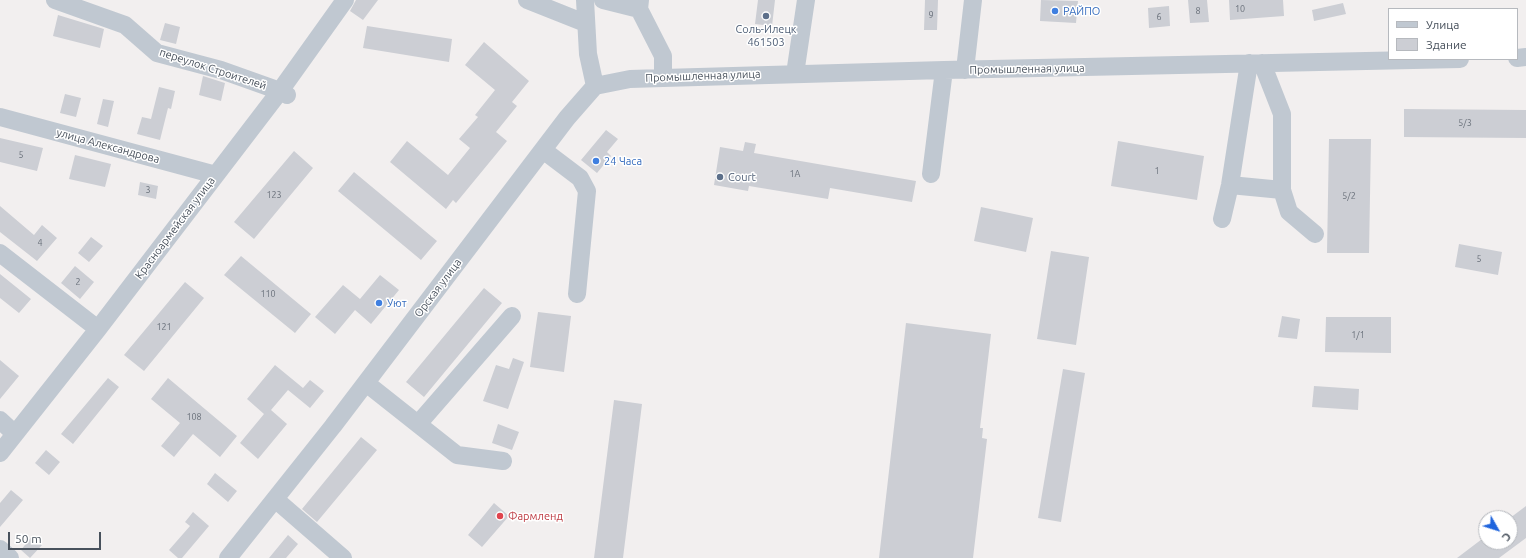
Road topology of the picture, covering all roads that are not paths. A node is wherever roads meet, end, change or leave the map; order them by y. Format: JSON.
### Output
{"nodes":[{"id":1,"x":55,"y":0,"type":"edge"},
{"id":2,"x":345,"y":0,"type":"edge"},
{"id":3,"x":527,"y":0,"type":"edge"},
{"id":4,"x":585,"y":0,"type":"edge"},
{"id":5,"x":603,"y":0,"type":"edge"},
{"id":6,"x":806,"y":0,"type":"edge"},
{"id":7,"x":973,"y":0,"type":"edge"},
{"id":8,"x":639,"y":4,"type":"edge"},
{"id":9,"x":585,"y":23,"type":"junction"},
{"id":10,"x":1409,"y":60,"type":"edge"},
{"id":11,"x":1255,"y":63,"type":"junction"},
{"id":12,"x":944,"y":70,"type":"junction"},
{"id":13,"x":965,"y":70,"type":"junction"},
{"id":14,"x":795,"y":74,"type":"junction"},
{"id":15,"x":663,"y":78,"type":"junction"},
{"id":16,"x":595,"y":86,"type":"junction"},
{"id":17,"x":284,"y":93,"type":"junction"},
{"id":18,"x":0,"y":117,"type":"edge"},
{"id":19,"x":543,"y":150,"type":"junction"},
{"id":20,"x":931,"y":174,"type":"dead end"},
{"id":21,"x":216,"y":175,"type":"junction"},
{"id":22,"x":1230,"y":185,"type":"junction"},
{"id":23,"x":1282,"y":190,"type":"junction"},
{"id":24,"x":1222,"y":219,"type":"dead end"},
{"id":25,"x":1315,"y":234,"type":"dead end"},
{"id":26,"x":0,"y":253,"type":"edge"},
{"id":27,"x":576,"y":294,"type":"dead end"},
{"id":28,"x":512,"y":316,"type":"dead end"},
{"id":29,"x":98,"y":329,"type":"junction"},
{"id":30,"x":366,"y":383,"type":"junction"},
{"id":31,"x":0,"y":420,"type":"edge"},
{"id":32,"x":418,"y":424,"type":"junction"},
{"id":33,"x":15,"y":434,"type":"junction"},
{"id":34,"x":0,"y":453,"type":"edge"},
{"id":35,"x":503,"y":462,"type":"dead end"},
{"id":36,"x":275,"y":499,"type":"junction"},
{"id":37,"x":0,"y":549,"type":"edge"},
{"id":38,"x":10,"y":558,"type":"edge"},
{"id":39,"x":228,"y":558,"type":"edge"},
{"id":40,"x":343,"y":558,"type":"edge"}],
"edges":[{"from":1,"to":17,"type":"street","name":"переулок Строителей"},
{"from":2,"to":17,"type":"street","name":"Красноармейская улица"},
{"from":3,"to":9,"type":"street"},
{"from":4,"to":9,"type":"street"},
{"from":5,"to":8,"type":"street"},
{"from":6,"to":14,"type":"street"},
{"from":7,"to":13,"type":"street"},
{"from":8,"to":15,"type":"street"},
{"from":9,"to":16,"type":"street"},
{"from":10,"to":11,"type":"street","name":"Промышленная улица"},
{"from":11,"to":13,"type":"street","name":"Промышленная улица"},
{"from":11,"to":22,"type":"street"},
{"from":11,"to":23,"type":"street"},
{"from":12,"to":13,"type":"street","name":"Промышленная улица"},
{"from":12,"to":14,"type":"street","name":"Промышленная улица"},
{"from":12,"to":20,"type":"street"},
{"from":14,"to":15,"type":"street","name":"Промышленная улица"},
{"from":15,"to":16,"type":"street","name":"Промышленная улица"},
{"from":16,"to":19,"type":"street","name":"Орская улица"},
{"from":17,"to":21,"type":"street","name":"Красноармейская улица"},
{"from":18,"to":21,"type":"street","name":"улица Александрова"},
{"from":19,"to":27,"type":"street"},
{"from":19,"to":30,"type":"street","name":"Орская улица"},
{"from":21,"to":29,"type":"street","name":"Красноармейская улица"},
{"from":22,"to":23,"type":"street"},
{"from":22,"to":24,"type":"street"},
{"from":23,"to":25,"type":"street"},
{"from":26,"to":29,"type":"street"},
{"from":28,"to":32,"type":"street"},
{"from":29,"to":33,"type":"street","name":"Красноармейская улица"},
{"from":30,"to":32,"type":"street"},
{"from":30,"to":36,"type":"street","name":"Орская улица"},
{"from":31,"to":33,"type":"street"},
{"from":32,"to":35,"type":"street"},
{"from":33,"to":34,"type":"street","name":"Красноармейская улица"},
{"from":36,"to":39,"type":"street","name":"Орская улица"},
{"from":36,"to":40,"type":"street"},
{"from":37,"to":38,"type":"street"}]}
